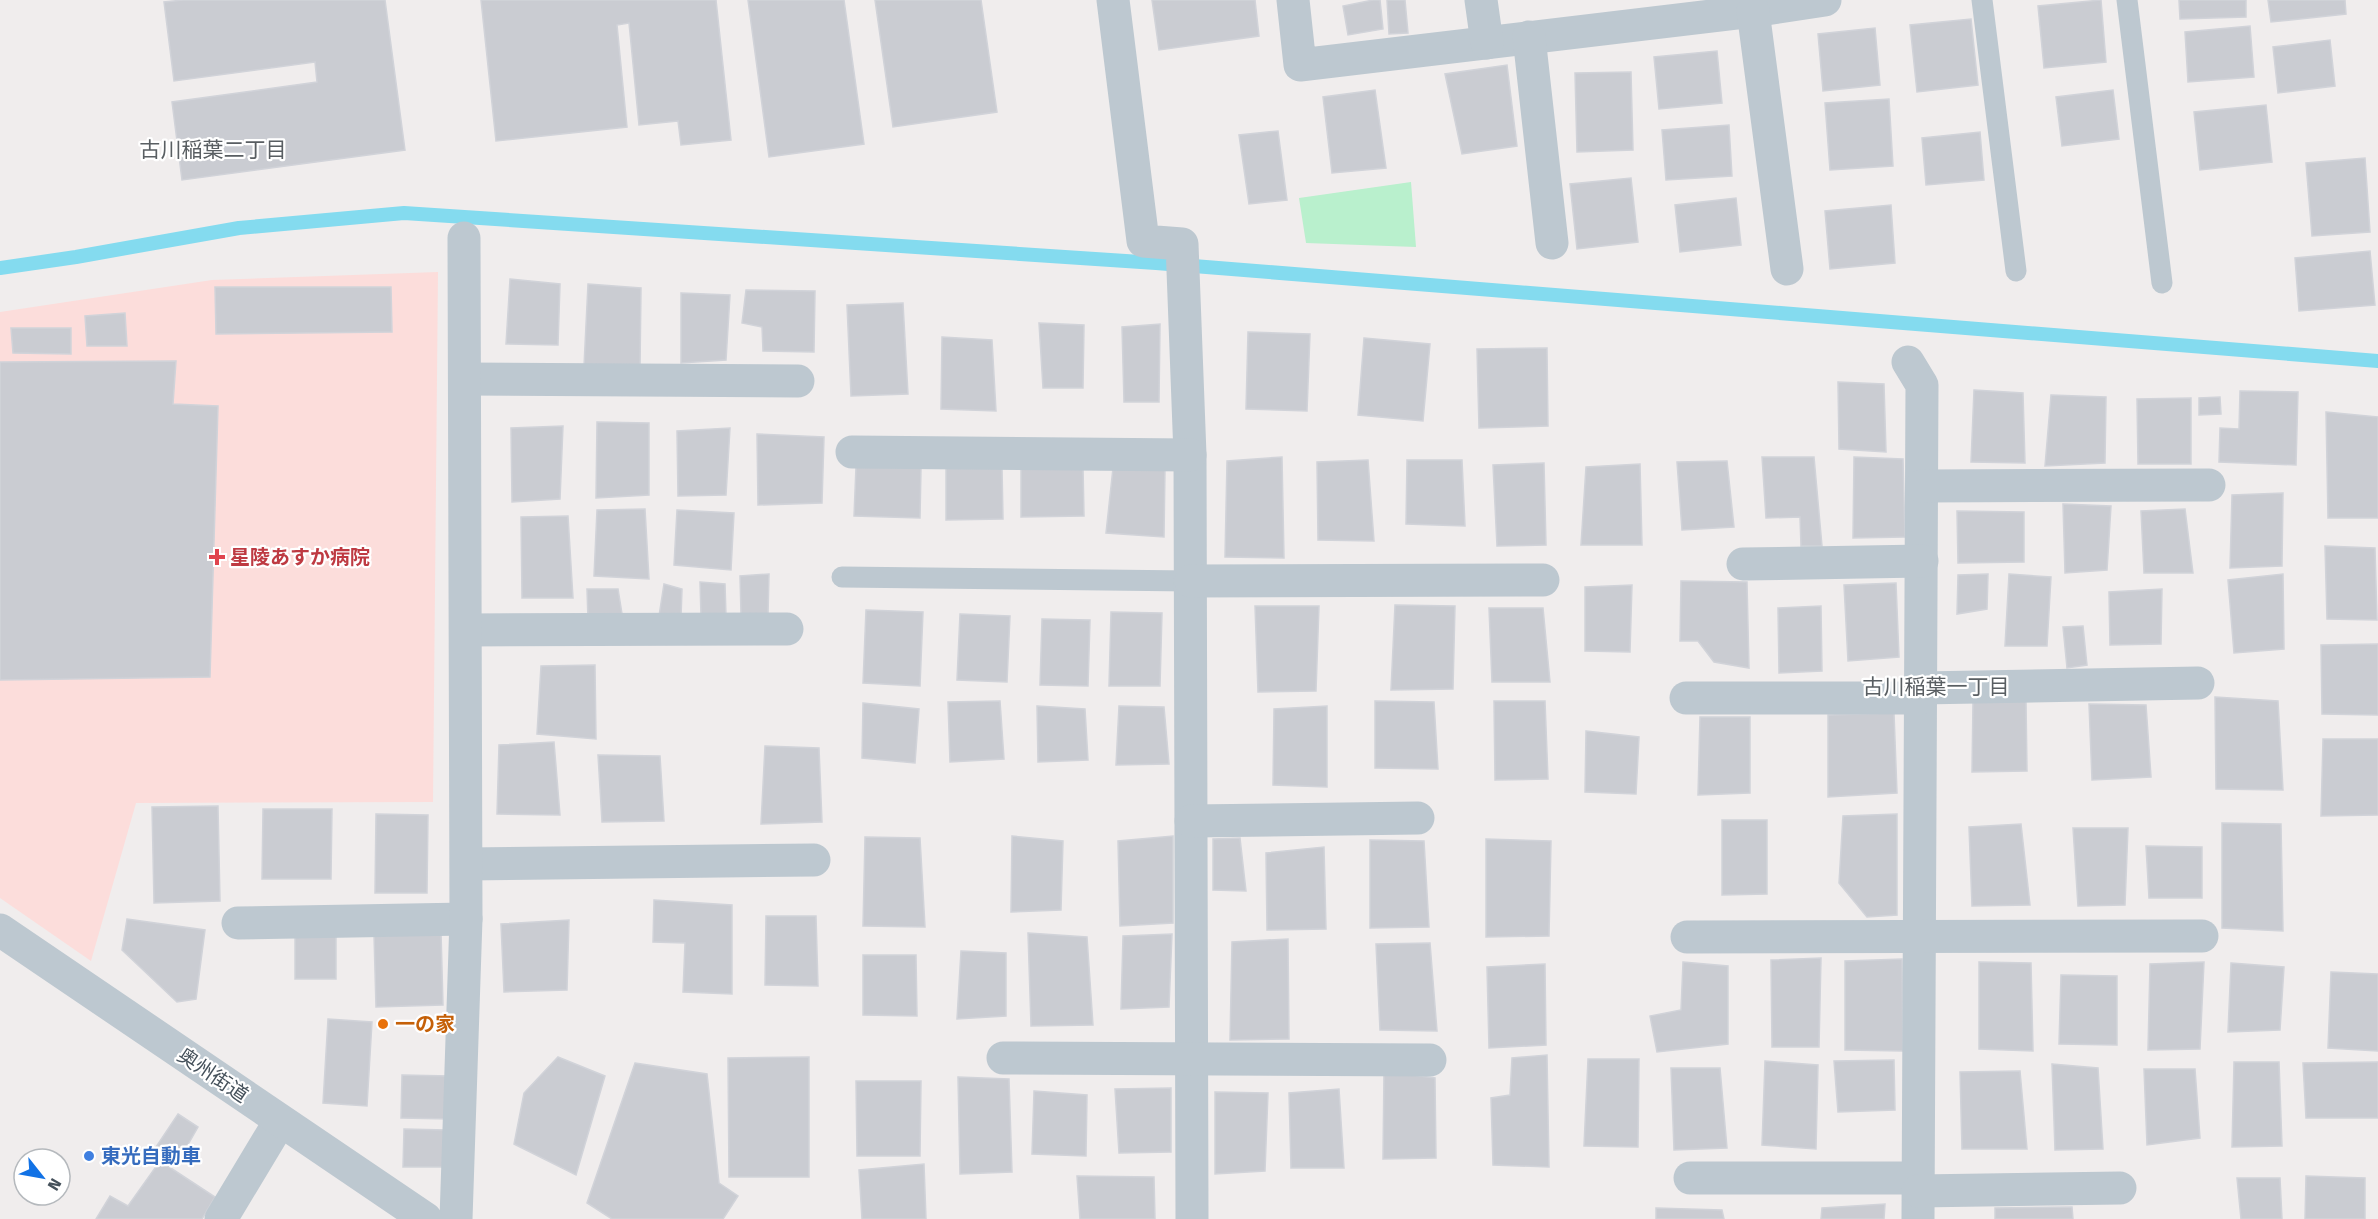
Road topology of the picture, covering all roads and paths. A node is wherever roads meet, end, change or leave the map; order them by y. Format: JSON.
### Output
{"nodes":[{"id":1,"x":1113,"y":0,"type":"edge"},
{"id":2,"x":1293,"y":0,"type":"edge"},
{"id":3,"x":1481,"y":0,"type":"edge"},
{"id":4,"x":1825,"y":0,"type":"edge"},
{"id":5,"x":1982,"y":0,"type":"edge"},
{"id":6,"x":2127,"y":0,"type":"edge"},
{"id":7,"x":1753,"y":11,"type":"junction"},
{"id":8,"x":1529,"y":37,"type":"junction"},
{"id":9,"x":1487,"y":43,"type":"junction"},
{"id":10,"x":464,"y":238,"type":"dead end"},
{"id":11,"x":1552,"y":243,"type":"dead end"},
{"id":12,"x":1787,"y":269,"type":"dead end"},
{"id":13,"x":2016,"y":271,"type":"dead end"},
{"id":14,"x":2162,"y":283,"type":"dead end"},
{"id":15,"x":1908,"y":362,"type":"dead end"},
{"id":16,"x":465,"y":379,"type":"junction"},
{"id":17,"x":798,"y":381,"type":"dead end"},
{"id":18,"x":852,"y":452,"type":"dead end"},
{"id":19,"x":1190,"y":455,"type":"junction"},
{"id":20,"x":2209,"y":485,"type":"dead end"},
{"id":21,"x":1922,"y":486,"type":"junction"},
{"id":22,"x":1922,"y":561,"type":"junction"},
{"id":23,"x":1743,"y":564,"type":"dead end"},
{"id":24,"x":842,"y":577,"type":"dead end"},
{"id":25,"x":1543,"y":580,"type":"dead end"},
{"id":26,"x":1191,"y":581,"type":"junction"},
{"id":27,"x":787,"y":629,"type":"dead end"},
{"id":28,"x":466,"y":630,"type":"junction"},
{"id":29,"x":2198,"y":683,"type":"dead end"},
{"id":30,"x":1921,"y":693,"type":"junction"},
{"id":31,"x":1686,"y":698,"type":"dead end"},
{"id":32,"x":1418,"y":818,"type":"dead end"},
{"id":33,"x":1191,"y":821,"type":"junction"},
{"id":34,"x":814,"y":860,"type":"dead end"},
{"id":35,"x":467,"y":864,"type":"junction"},
{"id":36,"x":466,"y":919,"type":"junction"},
{"id":37,"x":238,"y":923,"type":"dead end"},
{"id":38,"x":0,"y":930,"type":"edge"},
{"id":39,"x":1920,"y":936,"type":"junction"},
{"id":40,"x":2202,"y":936,"type":"dead end"},
{"id":41,"x":1687,"y":937,"type":"dead end"},
{"id":42,"x":1004,"y":1058,"type":"dead end"},
{"id":43,"x":1191,"y":1059,"type":"junction"},
{"id":44,"x":1430,"y":1060,"type":"dead end"},
{"id":45,"x":280,"y":1121,"type":"junction"},
{"id":46,"x":1690,"y":1178,"type":"dead end"},
{"id":47,"x":2120,"y":1188,"type":"dead end"},
{"id":48,"x":1918,"y":1196,"type":"edge"},
{"id":49,"x":220,"y":1219,"type":"edge"},
{"id":50,"x":426,"y":1219,"type":"edge"},
{"id":51,"x":456,"y":1219,"type":"edge"},
{"id":52,"x":1192,"y":1219,"type":"edge"}],
"edges":[{"from":1,"to":19,"type":"street"},
{"from":2,"to":9,"type":"street"},
{"from":3,"to":9,"type":"street"},
{"from":4,"to":7,"type":"street"},
{"from":5,"to":13,"type":"lane"},
{"from":6,"to":14,"type":"lane"},
{"from":7,"to":8,"type":"street"},
{"from":7,"to":12,"type":"street"},
{"from":8,"to":9,"type":"street"},
{"from":8,"to":11,"type":"street"},
{"from":10,"to":16,"type":"street"},
{"from":15,"to":21,"type":"street"},
{"from":16,"to":17,"type":"street"},
{"from":16,"to":28,"type":"street"},
{"from":18,"to":19,"type":"street"},
{"from":19,"to":26,"type":"street"},
{"from":20,"to":21,"type":"street"},
{"from":21,"to":22,"type":"street"},
{"from":22,"to":23,"type":"street"},
{"from":22,"to":30,"type":"street"},
{"from":24,"to":26,"type":"lane"},
{"from":25,"to":26,"type":"street"},
{"from":26,"to":33,"type":"street"},
{"from":27,"to":28,"type":"street"},
{"from":28,"to":35,"type":"street"},
{"from":29,"to":30,"type":"street"},
{"from":30,"to":31,"type":"street"},
{"from":30,"to":39,"type":"street"},
{"from":32,"to":33,"type":"street"},
{"from":33,"to":43,"type":"street"},
{"from":34,"to":35,"type":"street"},
{"from":35,"to":36,"type":"street"},
{"from":36,"to":37,"type":"street"},
{"from":36,"to":51,"type":"street"},
{"from":38,"to":45,"type":"street","name":"奥州街道"},
{"from":39,"to":40,"type":"street"},
{"from":39,"to":41,"type":"street"},
{"from":39,"to":48,"type":"street"},
{"from":42,"to":43,"type":"street"},
{"from":43,"to":44,"type":"street"},
{"from":43,"to":52,"type":"street"},
{"from":45,"to":49,"type":"street"},
{"from":45,"to":50,"type":"street","name":"奥州街道"},
{"from":46,"to":48,"type":"street"},
{"from":47,"to":48,"type":"street"}]}
